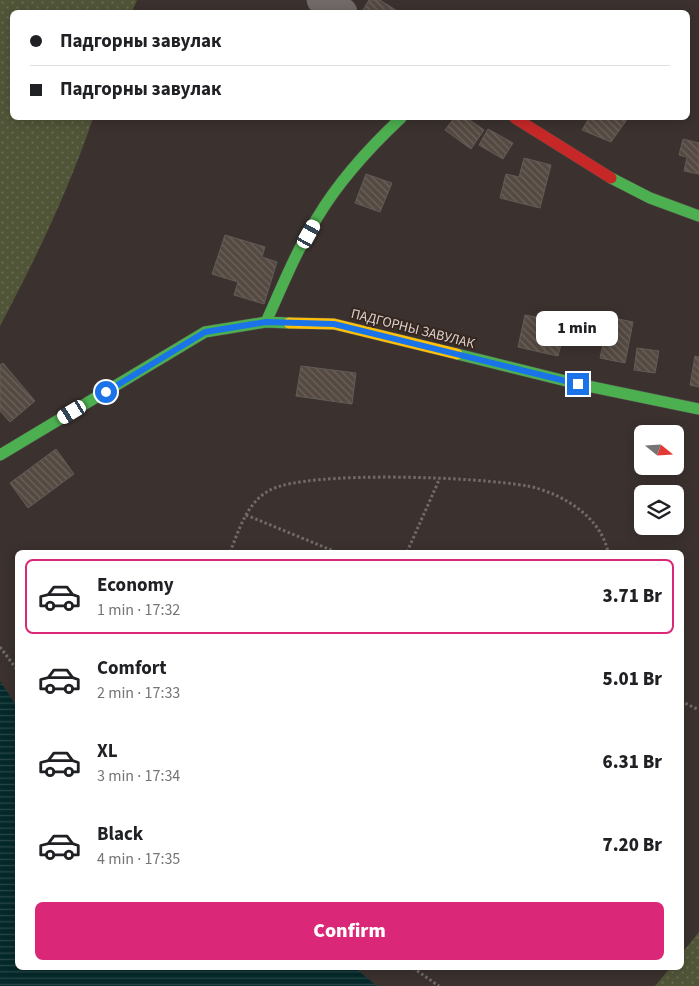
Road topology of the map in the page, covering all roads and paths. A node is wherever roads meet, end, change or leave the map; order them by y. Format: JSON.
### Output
{"nodes":[{"id":1,"x":321,"y":0,"type":"edge"},
{"id":2,"x":339,"y":10,"type":"edge"},
{"id":3,"x":400,"y":120,"type":"edge"},
{"id":4,"x":518,"y":120,"type":"edge"},
{"id":5,"x":699,"y":216,"type":"edge"},
{"id":6,"x":266,"y":322,"type":"junction"},
{"id":7,"x":699,"y":408,"type":"edge"},
{"id":8,"x":0,"y":455,"type":"edge"},
{"id":9,"x":439,"y":480,"type":"junction"},
{"id":10,"x":246,"y":515,"type":"junction"},
{"id":11,"x":231,"y":550,"type":"edge"},
{"id":12,"x":331,"y":550,"type":"edge"},
{"id":13,"x":409,"y":550,"type":"edge"},
{"id":14,"x":607,"y":550,"type":"edge"},
{"id":15,"x":0,"y":647,"type":"edge"},
{"id":16,"x":15,"y":667,"type":"edge"},
{"id":17,"x":684,"y":702,"type":"edge"},
{"id":18,"x":699,"y":710,"type":"edge"},
{"id":19,"x":416,"y":970,"type":"edge"},
{"id":20,"x":439,"y":986,"type":"edge"}],
"edges":[{"from":1,"to":2,"type":"street"},
{"from":3,"to":6,"type":"street"},
{"from":4,"to":5,"type":"street"},
{"from":6,"to":7,"type":"street","name":"ПАДГОРНЫ ЗАВУЛАК"},
{"from":6,"to":8,"type":"street","name":"ПАДГОРНЫ ЗАВУЛАК"},
{"from":9,"to":10,"type":"path"},
{"from":9,"to":13,"type":"path"},
{"from":9,"to":14,"type":"path"},
{"from":10,"to":11,"type":"path"},
{"from":10,"to":12,"type":"path"},
{"from":15,"to":16,"type":"path"},
{"from":17,"to":18,"type":"path"},
{"from":19,"to":20,"type":"path"}]}
